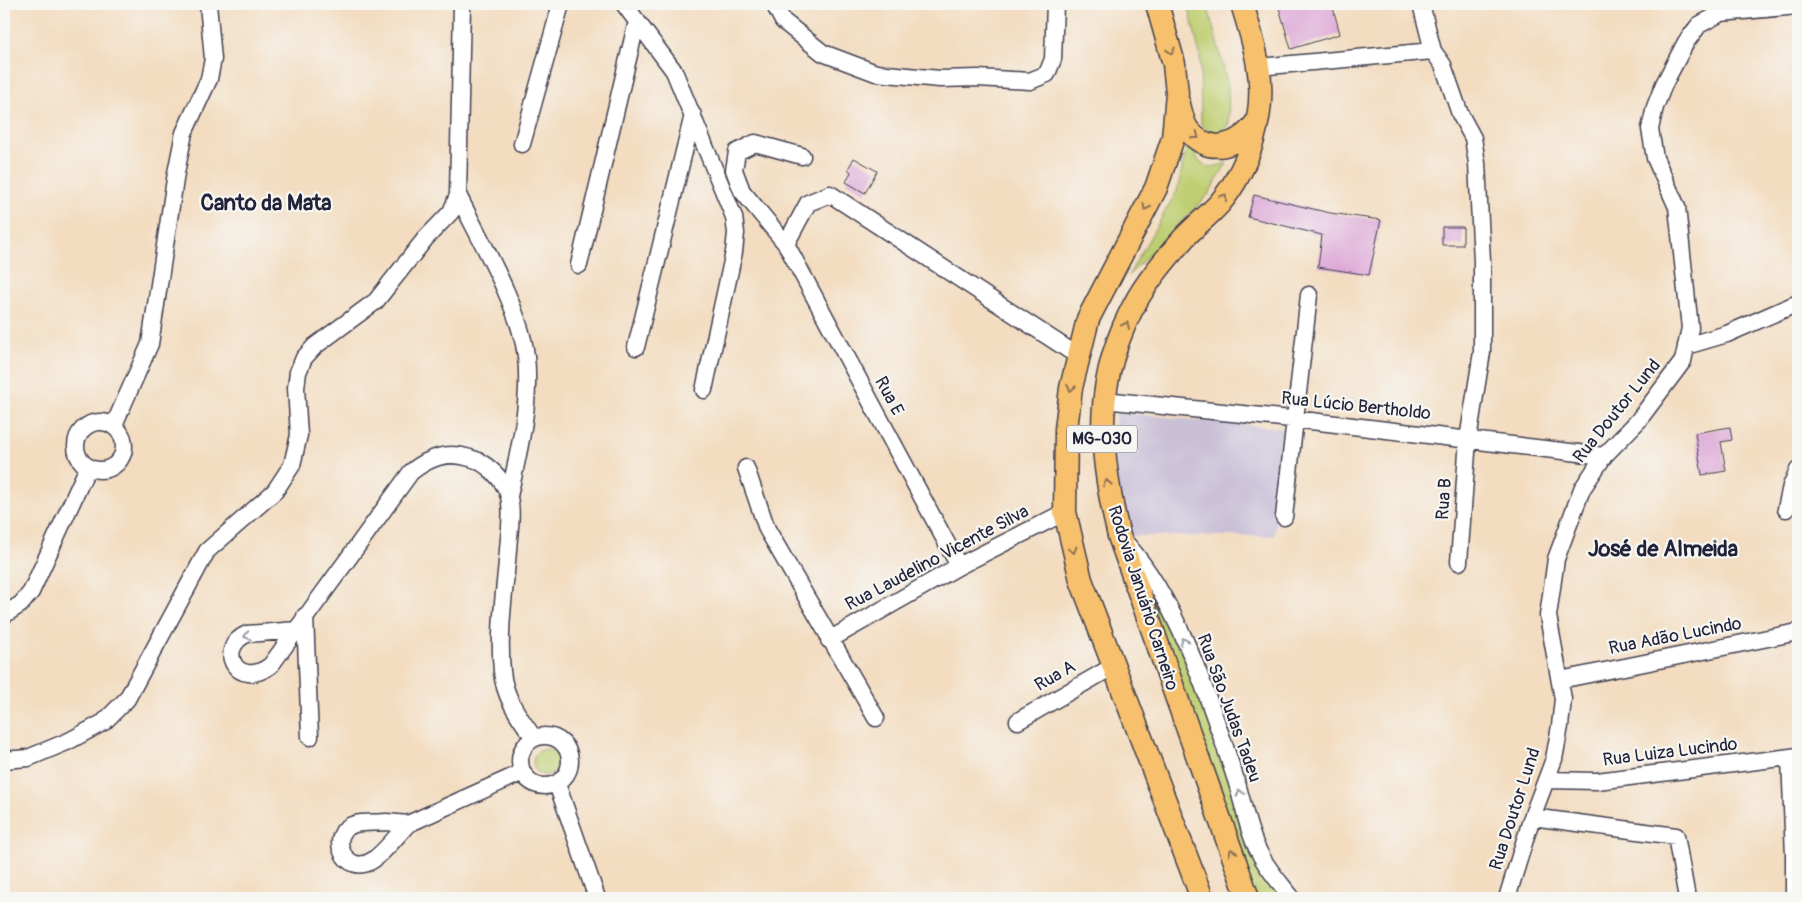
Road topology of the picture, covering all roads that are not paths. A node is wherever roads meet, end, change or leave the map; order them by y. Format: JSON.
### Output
{"nodes":[{"id":1,"x":208,"y":4,"type":"edge"},
{"id":2,"x":462,"y":4,"type":"edge"},
{"id":3,"x":561,"y":4,"type":"edge"},
{"id":4,"x":624,"y":4,"type":"edge"},
{"id":5,"x":774,"y":4,"type":"edge"},
{"id":6,"x":1055,"y":4,"type":"edge"},
{"id":7,"x":1157,"y":4,"type":"edge"},
{"id":8,"x":1242,"y":4,"type":"edge"},
{"id":9,"x":1421,"y":4,"type":"edge"},
{"id":10,"x":1798,"y":6,"type":"edge"},
{"id":11,"x":637,"y":21,"type":"junction"},
{"id":12,"x":1433,"y":51,"type":"junction"},
{"id":13,"x":1259,"y":67,"type":"junction"},
{"id":14,"x":1177,"y":93,"type":"junction"},
{"id":15,"x":693,"y":115,"type":"junction"},
{"id":16,"x":1257,"y":122,"type":"junction"},
{"id":17,"x":522,"y":144,"type":"dead end"},
{"id":18,"x":802,"y":156,"type":"dead end"},
{"id":19,"x":458,"y":194,"type":"junction"},
{"id":20,"x":786,"y":244,"type":"junction"},
{"id":21,"x":579,"y":265,"type":"dead end"},
{"id":22,"x":1309,"y":295,"type":"dead end"},
{"id":23,"x":1798,"y":303,"type":"edge"},
{"id":24,"x":1686,"y":346,"type":"junction"},
{"id":25,"x":636,"y":347,"type":"dead end"},
{"id":26,"x":1078,"y":356,"type":"junction"},
{"id":27,"x":704,"y":390,"type":"dead end"},
{"id":28,"x":1104,"y":400,"type":"junction"},
{"id":29,"x":1296,"y":420,"type":"junction"},
{"id":30,"x":114,"y":425,"type":"junction"},
{"id":31,"x":1468,"y":439,"type":"junction"},
{"id":32,"x":1604,"y":456,"type":"junction"},
{"id":33,"x":88,"y":467,"type":"junction"},
{"id":34,"x":746,"y":468,"type":"dead end"},
{"id":35,"x":1798,"y":470,"type":"edge"},
{"id":36,"x":509,"y":496,"type":"junction"},
{"id":37,"x":1786,"y":508,"type":"dead end"},
{"id":38,"x":1065,"y":512,"type":"junction"},
{"id":39,"x":1284,"y":517,"type":"dead end"},
{"id":40,"x":1119,"y":536,"type":"junction"},
{"id":41,"x":1459,"y":562,"type":"dead end"},
{"id":42,"x":958,"y":566,"type":"junction"},
{"id":43,"x":4,"y":615,"type":"edge"},
{"id":44,"x":306,"y":616,"type":"junction"},
{"id":45,"x":296,"y":630,"type":"dead end"},
{"id":46,"x":1798,"y":632,"type":"edge"},
{"id":47,"x":829,"y":640,"type":"junction"},
{"id":48,"x":1112,"y":666,"type":"junction"},
{"id":49,"x":1560,"y":680,"type":"junction"},
{"id":50,"x":876,"y":718,"type":"dead end"},
{"id":51,"x":1018,"y":721,"type":"dead end"},
{"id":52,"x":310,"y":737,"type":"dead end"},
{"id":53,"x":534,"y":738,"type":"junction"},
{"id":54,"x":1794,"y":757,"type":"edge"},
{"id":55,"x":4,"y":760,"type":"edge"},
{"id":56,"x":522,"y":772,"type":"junction"},
{"id":57,"x":1546,"y":780,"type":"junction"},
{"id":58,"x":557,"y":784,"type":"junction"},
{"id":59,"x":1532,"y":817,"type":"junction"},
{"id":60,"x":408,"y":824,"type":"dead end"},
{"id":61,"x":597,"y":898,"type":"edge"},
{"id":62,"x":1202,"y":898,"type":"edge"},
{"id":63,"x":1248,"y":898,"type":"edge"},
{"id":64,"x":1292,"y":898,"type":"edge"},
{"id":65,"x":1507,"y":898,"type":"edge"},
{"id":66,"x":1687,"y":898,"type":"edge"},
{"id":67,"x":1794,"y":898,"type":"edge"}],
"edges":[{"from":1,"to":30,"type":"street"},
{"from":2,"to":19,"type":"street"},
{"from":3,"to":17,"type":"street"},
{"from":4,"to":11,"type":"street"},
{"from":5,"to":6,"type":"street"},
{"from":7,"to":14,"type":"highway","number":"MG-030","one_way":true},
{"from":8,"to":13,"type":"highway","name":"Rodovia Januário Carneiro","number":"MG-030"},
{"from":9,"to":12,"type":"street","name":"Rua B"},
{"from":10,"to":24,"type":"street","name":"Rua Doutor Lund"},
{"from":11,"to":15,"type":"street"},
{"from":11,"to":21,"type":"street"},
{"from":12,"to":13,"type":"street"},
{"from":12,"to":31,"type":"street","name":"Rua B"},
{"from":13,"to":16,"type":"highway","name":"Rodovia Januário Carneiro","number":"MG-030"},
{"from":14,"to":16,"type":"highway","one_way":true},
{"from":14,"to":26,"type":"highway","number":"MG-030","one_way":true},
{"from":15,"to":25,"type":"street"},
{"from":15,"to":27,"type":"street"},
{"from":28,"to":16,"type":"highway","name":"Rodovia Januário Carneiro","number":"MG-030","one_way":true},
{"from":18,"to":20,"type":"street","name":"Rua E"},
{"from":19,"to":36,"type":"street"},
{"from":19,"to":55,"type":"street"},
{"from":20,"to":26,"type":"street"},
{"from":20,"to":42,"type":"street","name":"Rua E"},
{"from":22,"to":29,"type":"street"},
{"from":23,"to":24,"type":"street"},
{"from":24,"to":32,"type":"street","name":"Rua Doutor Lund"},
{"from":26,"to":38,"type":"highway","number":"MG-030","one_way":true},
{"from":28,"to":29,"type":"street","name":"Rua Lúcio Bertholdo"},
{"from":40,"to":28,"type":"highway","name":"Rodovia Januário Carneiro","number":"MG-030","one_way":true},
{"from":29,"to":31,"type":"street","name":"Rua Lúcio Bertholdo"},
{"from":29,"to":39,"type":"street"},
{"from":30,"to":33,"type":"street"},
{"from":30,"to":33,"type":"street"},
{"from":31,"to":32,"type":"street","name":"Rua Lúcio Bertholdo"},
{"from":31,"to":41,"type":"street","name":"Rua B"},
{"from":32,"to":49,"type":"street","name":"Rua Doutor Lund"},
{"from":33,"to":43,"type":"street"},
{"from":34,"to":47,"type":"street"},
{"from":35,"to":37,"type":"street"},
{"from":36,"to":44,"type":"street"},
{"from":36,"to":53,"type":"street"},
{"from":38,"to":42,"type":"street","name":"Rua Laudelino Vicente Silva"},
{"from":38,"to":48,"type":"highway","number":"MG-030","one_way":true},
{"from":63,"to":40,"type":"highway","name":"Rodovia Januário Carneiro","number":"MG-030","one_way":true},
{"from":64,"to":40,"type":"street","name":"Rua São Judas Tadeu","one_way":true},
{"from":42,"to":47,"type":"street","name":"Rua Laudelino Vicente Silva"},
{"from":44,"to":45,"type":"street"},
{"from":44,"to":52,"type":"street"},
{"from":46,"to":49,"type":"street","name":"Rua Adão Lucindo"},
{"from":47,"to":50,"type":"street"},
{"from":48,"to":51,"type":"street","name":"Rua A"},
{"from":48,"to":62,"type":"highway","number":"MG-030"},
{"from":49,"to":57,"type":"street","name":"Rua Doutor Lund"},
{"from":53,"to":56,"type":"street"},
{"from":53,"to":58,"type":"street"},
{"from":54,"to":57,"type":"street","name":"Rua Luiza Lucindo"},
{"from":54,"to":67,"type":"street"},
{"from":56,"to":58,"type":"street"},
{"from":56,"to":60,"type":"street"},
{"from":57,"to":59,"type":"street","name":"Rua Doutor Lund"},
{"from":58,"to":61,"type":"street"},
{"from":59,"to":65,"type":"street","name":"Rua Doutor Lund"},
{"from":59,"to":66,"type":"street"}]}
